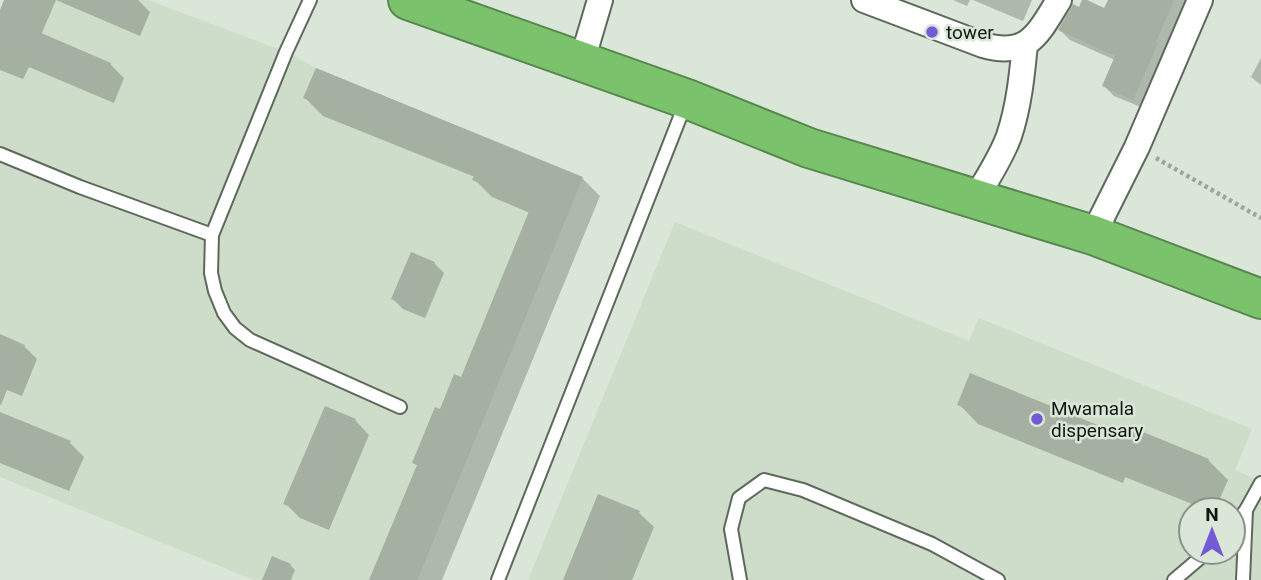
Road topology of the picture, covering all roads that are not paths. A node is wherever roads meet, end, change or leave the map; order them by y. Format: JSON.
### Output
{"nodes":[{"id":1,"x":310,"y":0,"type":"edge"},
{"id":2,"x":408,"y":0,"type":"edge"},
{"id":3,"x":600,"y":0,"type":"edge"},
{"id":4,"x":864,"y":0,"type":"edge"},
{"id":5,"x":1059,"y":0,"type":"edge"},
{"id":6,"x":1200,"y":0,"type":"edge"},
{"id":7,"x":1025,"y":44,"type":"junction"},
{"id":8,"x":582,"y":61,"type":"junction"},
{"id":9,"x":687,"y":99,"type":"junction"},
{"id":10,"x":0,"y":155,"type":"edge"},
{"id":11,"x":975,"y":199,"type":"junction"},
{"id":12,"x":212,"y":235,"type":"junction"},
{"id":13,"x":1093,"y":235,"type":"junction"},
{"id":14,"x":1261,"y":299,"type":"edge"},
{"id":15,"x":400,"y":407,"type":"dead end"},
{"id":16,"x":1261,"y":483,"type":"edge"},
{"id":17,"x":1247,"y":508,"type":"edge"},
{"id":18,"x":1190,"y":566,"type":"edge"},
{"id":19,"x":498,"y":580,"type":"edge"},
{"id":20,"x":740,"y":580,"type":"edge"},
{"id":21,"x":998,"y":580,"type":"edge"},
{"id":22,"x":1174,"y":580,"type":"edge"}],
"edges":[{"from":1,"to":12,"type":"lane"},
{"from":2,"to":8,"type":"highway"},
{"from":3,"to":8,"type":"street"},
{"from":4,"to":7,"type":"street"},
{"from":5,"to":7,"type":"street"},
{"from":6,"to":13,"type":"street"},
{"from":7,"to":11,"type":"street"},
{"from":8,"to":9,"type":"highway"},
{"from":9,"to":11,"type":"highway"},
{"from":9,"to":19,"type":"lane"},
{"from":10,"to":12,"type":"lane"},
{"from":11,"to":13,"type":"highway"},
{"from":12,"to":15,"type":"lane"},
{"from":13,"to":14,"type":"highway"},
{"from":16,"to":17,"type":"lane"},
{"from":18,"to":22,"type":"lane"},
{"from":20,"to":21,"type":"lane"}]}
